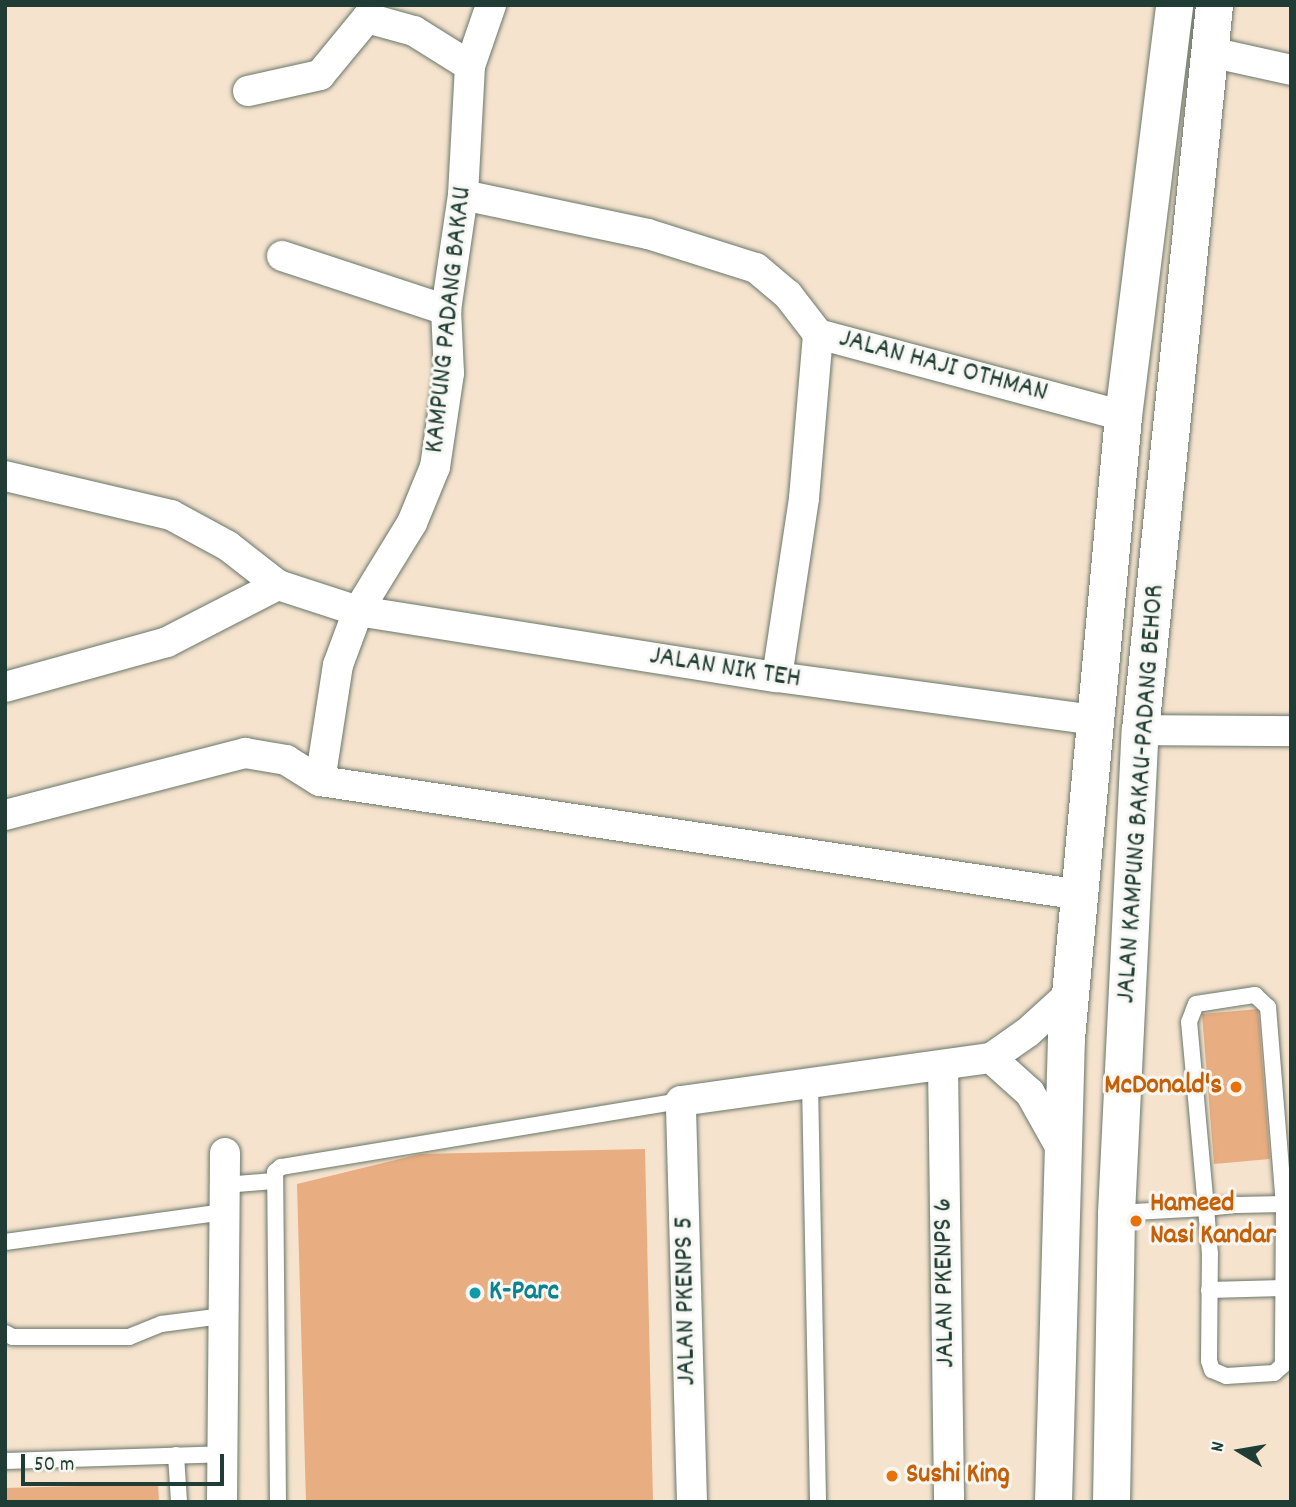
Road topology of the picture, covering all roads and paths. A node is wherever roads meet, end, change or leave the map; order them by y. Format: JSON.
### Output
{"nodes":[{"id":1,"x":491,"y":5,"type":"edge"},
{"id":2,"x":1174,"y":5,"type":"edge"},
{"id":3,"x":1214,"y":5,"type":"edge"},
{"id":4,"x":363,"y":12,"type":"edge"},
{"id":5,"x":1210,"y":52,"type":"junction"},
{"id":6,"x":470,"y":66,"type":"junction"},
{"id":7,"x":1291,"y":70,"type":"edge"},
{"id":8,"x":248,"y":91,"type":"dead end"},
{"id":9,"x":463,"y":195,"type":"junction"},
{"id":10,"x":282,"y":256,"type":"dead end"},
{"id":11,"x":446,"y":310,"type":"junction"},
{"id":12,"x":818,"y":334,"type":"junction"},
{"id":13,"x":1123,"y":416,"type":"junction"},
{"id":14,"x":5,"y":477,"type":"edge"},
{"id":15,"x":278,"y":585,"type":"junction"},
{"id":16,"x":358,"y":611,"type":"junction"},
{"id":17,"x":777,"y":677,"type":"junction"},
{"id":18,"x":5,"y":687,"type":"edge"},
{"id":19,"x":1093,"y":720,"type":"junction"},
{"id":20,"x":1140,"y":730,"type":"junction"},
{"id":21,"x":1291,"y":732,"type":"edge"},
{"id":22,"x":320,"y":782,"type":"junction"},
{"id":23,"x":5,"y":815,"type":"edge"},
{"id":24,"x":1081,"y":895,"type":"junction"},
{"id":25,"x":1071,"y":993,"type":"junction"},
{"id":26,"x":991,"y":1058,"type":"junction"},
{"id":27,"x":943,"y":1065,"type":"junction"},
{"id":28,"x":810,"y":1083,"type":"junction"},
{"id":29,"x":681,"y":1101,"type":"junction"},
{"id":30,"x":1062,"y":1150,"type":"junction"},
{"id":31,"x":225,"y":1153,"type":"dead end"},
{"id":32,"x":274,"y":1181,"type":"junction"},
{"id":33,"x":224,"y":1199,"type":"junction"},
{"id":34,"x":1284,"y":1204,"type":"junction"},
{"id":35,"x":1206,"y":1208,"type":"junction"},
{"id":36,"x":1116,"y":1213,"type":"junction"},
{"id":37,"x":5,"y":1242,"type":"edge"},
{"id":38,"x":1283,"y":1288,"type":"junction"},
{"id":39,"x":1209,"y":1290,"type":"junction"},
{"id":40,"x":223,"y":1316,"type":"junction"},
{"id":41,"x":5,"y":1333,"type":"edge"},
{"id":42,"x":222,"y":1454,"type":"junction"},
{"id":43,"x":176,"y":1455,"type":"junction"},
{"id":44,"x":5,"y":1461,"type":"edge"},
{"id":45,"x":179,"y":1502,"type":"edge"},
{"id":46,"x":222,"y":1502,"type":"edge"},
{"id":47,"x":278,"y":1502,"type":"edge"},
{"id":48,"x":692,"y":1502,"type":"edge"},
{"id":49,"x":818,"y":1502,"type":"edge"},
{"id":50,"x":949,"y":1502,"type":"edge"},
{"id":51,"x":1053,"y":1502,"type":"edge"},
{"id":52,"x":1111,"y":1502,"type":"edge"}],
"edges":[{"from":1,"to":6,"type":"street","name":"KAMPUNG PADANG BAKAU"},
{"from":2,"to":13,"type":"street"},
{"from":3,"to":5,"type":"street","name":"JALAN KAMPUNG BAKAU-PADANG BEHOR"},
{"from":4,"to":6,"type":"street"},
{"from":4,"to":8,"type":"street"},
{"from":5,"to":7,"type":"street"},
{"from":5,"to":20,"type":"street","name":"JALAN KAMPUNG BAKAU-PADANG BEHOR"},
{"from":6,"to":9,"type":"street","name":"KAMPUNG PADANG BAKAU"},
{"from":9,"to":11,"type":"street","name":"KAMPUNG PADANG BAKAU"},
{"from":9,"to":12,"type":"street","name":"JALAN HAJI OTHMAN"},
{"from":10,"to":11,"type":"street"},
{"from":11,"to":16,"type":"street","name":"KAMPUNG PADANG BAKAU"},
{"from":12,"to":13,"type":"street","name":"JALAN HAJI OTHMAN"},
{"from":12,"to":17,"type":"street"},
{"from":13,"to":19,"type":"street"},
{"from":14,"to":15,"type":"street","name":"JALAN NIK TEH"},
{"from":15,"to":16,"type":"street","name":"JALAN NIK TEH"},
{"from":15,"to":18,"type":"street"},
{"from":16,"to":17,"type":"street","name":"JALAN NIK TEH"},
{"from":16,"to":22,"type":"street","name":"KAMPUNG PADANG BAKAU"},
{"from":17,"to":19,"type":"street","name":"JALAN NIK TEH"},
{"from":19,"to":24,"type":"street"},
{"from":20,"to":21,"type":"street"},
{"from":20,"to":36,"type":"street","name":"JALAN KAMPUNG BAKAU-PADANG BEHOR"},
{"from":22,"to":23,"type":"street"},
{"from":22,"to":24,"type":"street"},
{"from":24,"to":25,"type":"street"},
{"from":25,"to":26,"type":"street"},
{"from":25,"to":30,"type":"street"},
{"from":26,"to":27,"type":"street"},
{"from":26,"to":30,"type":"street"},
{"from":27,"to":28,"type":"street"},
{"from":27,"to":50,"type":"street","name":"JALAN PKENPS 6"},
{"from":28,"to":29,"type":"street"},
{"from":28,"to":49,"type":"lane"},
{"from":29,"to":32,"type":"lane"},
{"from":29,"to":48,"type":"street","name":"JALAN PKENPS 5"},
{"from":30,"to":51,"type":"street"},
{"from":31,"to":33,"type":"street"},
{"from":32,"to":33,"type":"lane"},
{"from":32,"to":47,"type":"lane"},
{"from":33,"to":37,"type":"lane"},
{"from":33,"to":40,"type":"street"},
{"from":34,"to":35,"type":"lane"},
{"from":34,"to":35,"type":"lane"},
{"from":34,"to":38,"type":"lane"},
{"from":35,"to":36,"type":"lane"},
{"from":35,"to":39,"type":"lane"},
{"from":36,"to":52,"type":"street","name":"JALAN KAMPUNG BAKAU-PADANG BEHOR"},
{"from":38,"to":39,"type":"lane"},
{"from":38,"to":39,"type":"lane"},
{"from":40,"to":41,"type":"lane"},
{"from":40,"to":42,"type":"street"},
{"from":42,"to":43,"type":"lane"},
{"from":42,"to":46,"type":"street"},
{"from":43,"to":44,"type":"lane"},
{"from":43,"to":45,"type":"lane"}]}
